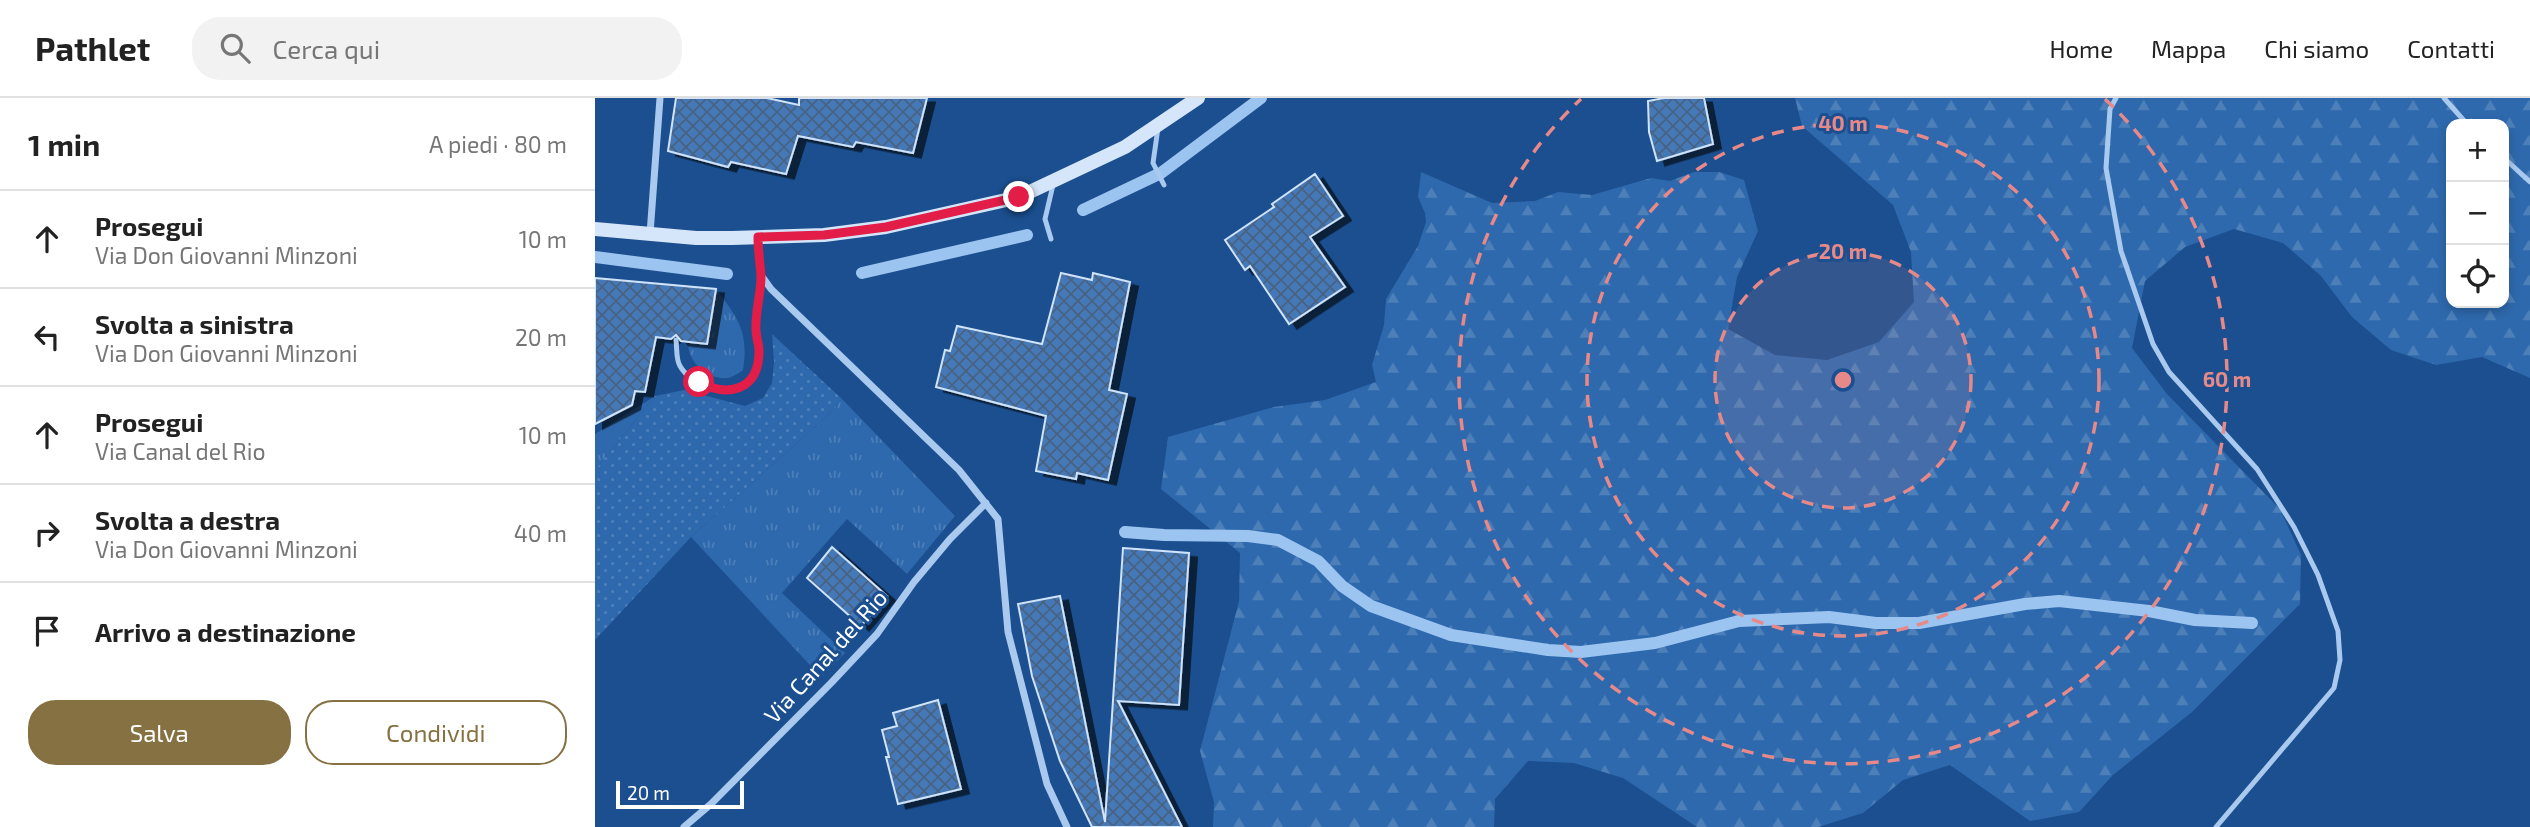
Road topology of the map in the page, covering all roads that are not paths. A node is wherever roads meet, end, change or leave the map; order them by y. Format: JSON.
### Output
{"nodes":[{"id":1,"x":660,"y":98,"type":"edge"},
{"id":2,"x":1198,"y":98,"type":"edge"},
{"id":3,"x":2116,"y":98,"type":"edge"},
{"id":4,"x":2444,"y":98,"type":"edge"},
{"id":5,"x":2463,"y":119,"type":"edge"},
{"id":6,"x":1158,"y":125,"type":"junction"},
{"id":7,"x":2509,"y":163,"type":"edge"},
{"id":8,"x":1054,"y":181,"type":"junction"},
{"id":9,"x":2530,"y":182,"type":"edge"},
{"id":10,"x":1164,"y":185,"type":"dead end"},
{"id":11,"x":595,"y":229,"type":"edge"},
{"id":12,"x":650,"y":234,"type":"junction"},
{"id":13,"x":758,"y":237,"type":"junction"},
{"id":14,"x":1051,"y":239,"type":"dead end"},
{"id":15,"x":761,"y":275,"type":"junction"},
{"id":16,"x":676,"y":340,"type":"dead end"},
{"id":17,"x":986,"y":503,"type":"junction"},
{"id":18,"x":684,"y":827,"type":"edge"},
{"id":19,"x":1066,"y":827,"type":"edge"},
{"id":20,"x":2216,"y":827,"type":"edge"}],
"edges":[{"from":1,"to":12,"type":"street"},
{"from":2,"to":6,"type":"main road"},
{"from":3,"to":20,"type":"lane"},
{"from":4,"to":5,"type":"lane"},
{"from":6,"to":8,"type":"main road"},
{"from":6,"to":10,"type":"lane"},
{"from":7,"to":9,"type":"lane"},
{"from":8,"to":13,"type":"main road"},
{"from":8,"to":14,"type":"lane"},
{"from":11,"to":12,"type":"main road"},
{"from":12,"to":13,"type":"main road"},
{"from":13,"to":15,"type":"street"},
{"from":15,"to":16,"type":"lane"},
{"from":15,"to":17,"type":"street"},
{"from":17,"to":18,"type":"street","name":"Via Canal del Rio"},
{"from":17,"to":19,"type":"street"}]}
